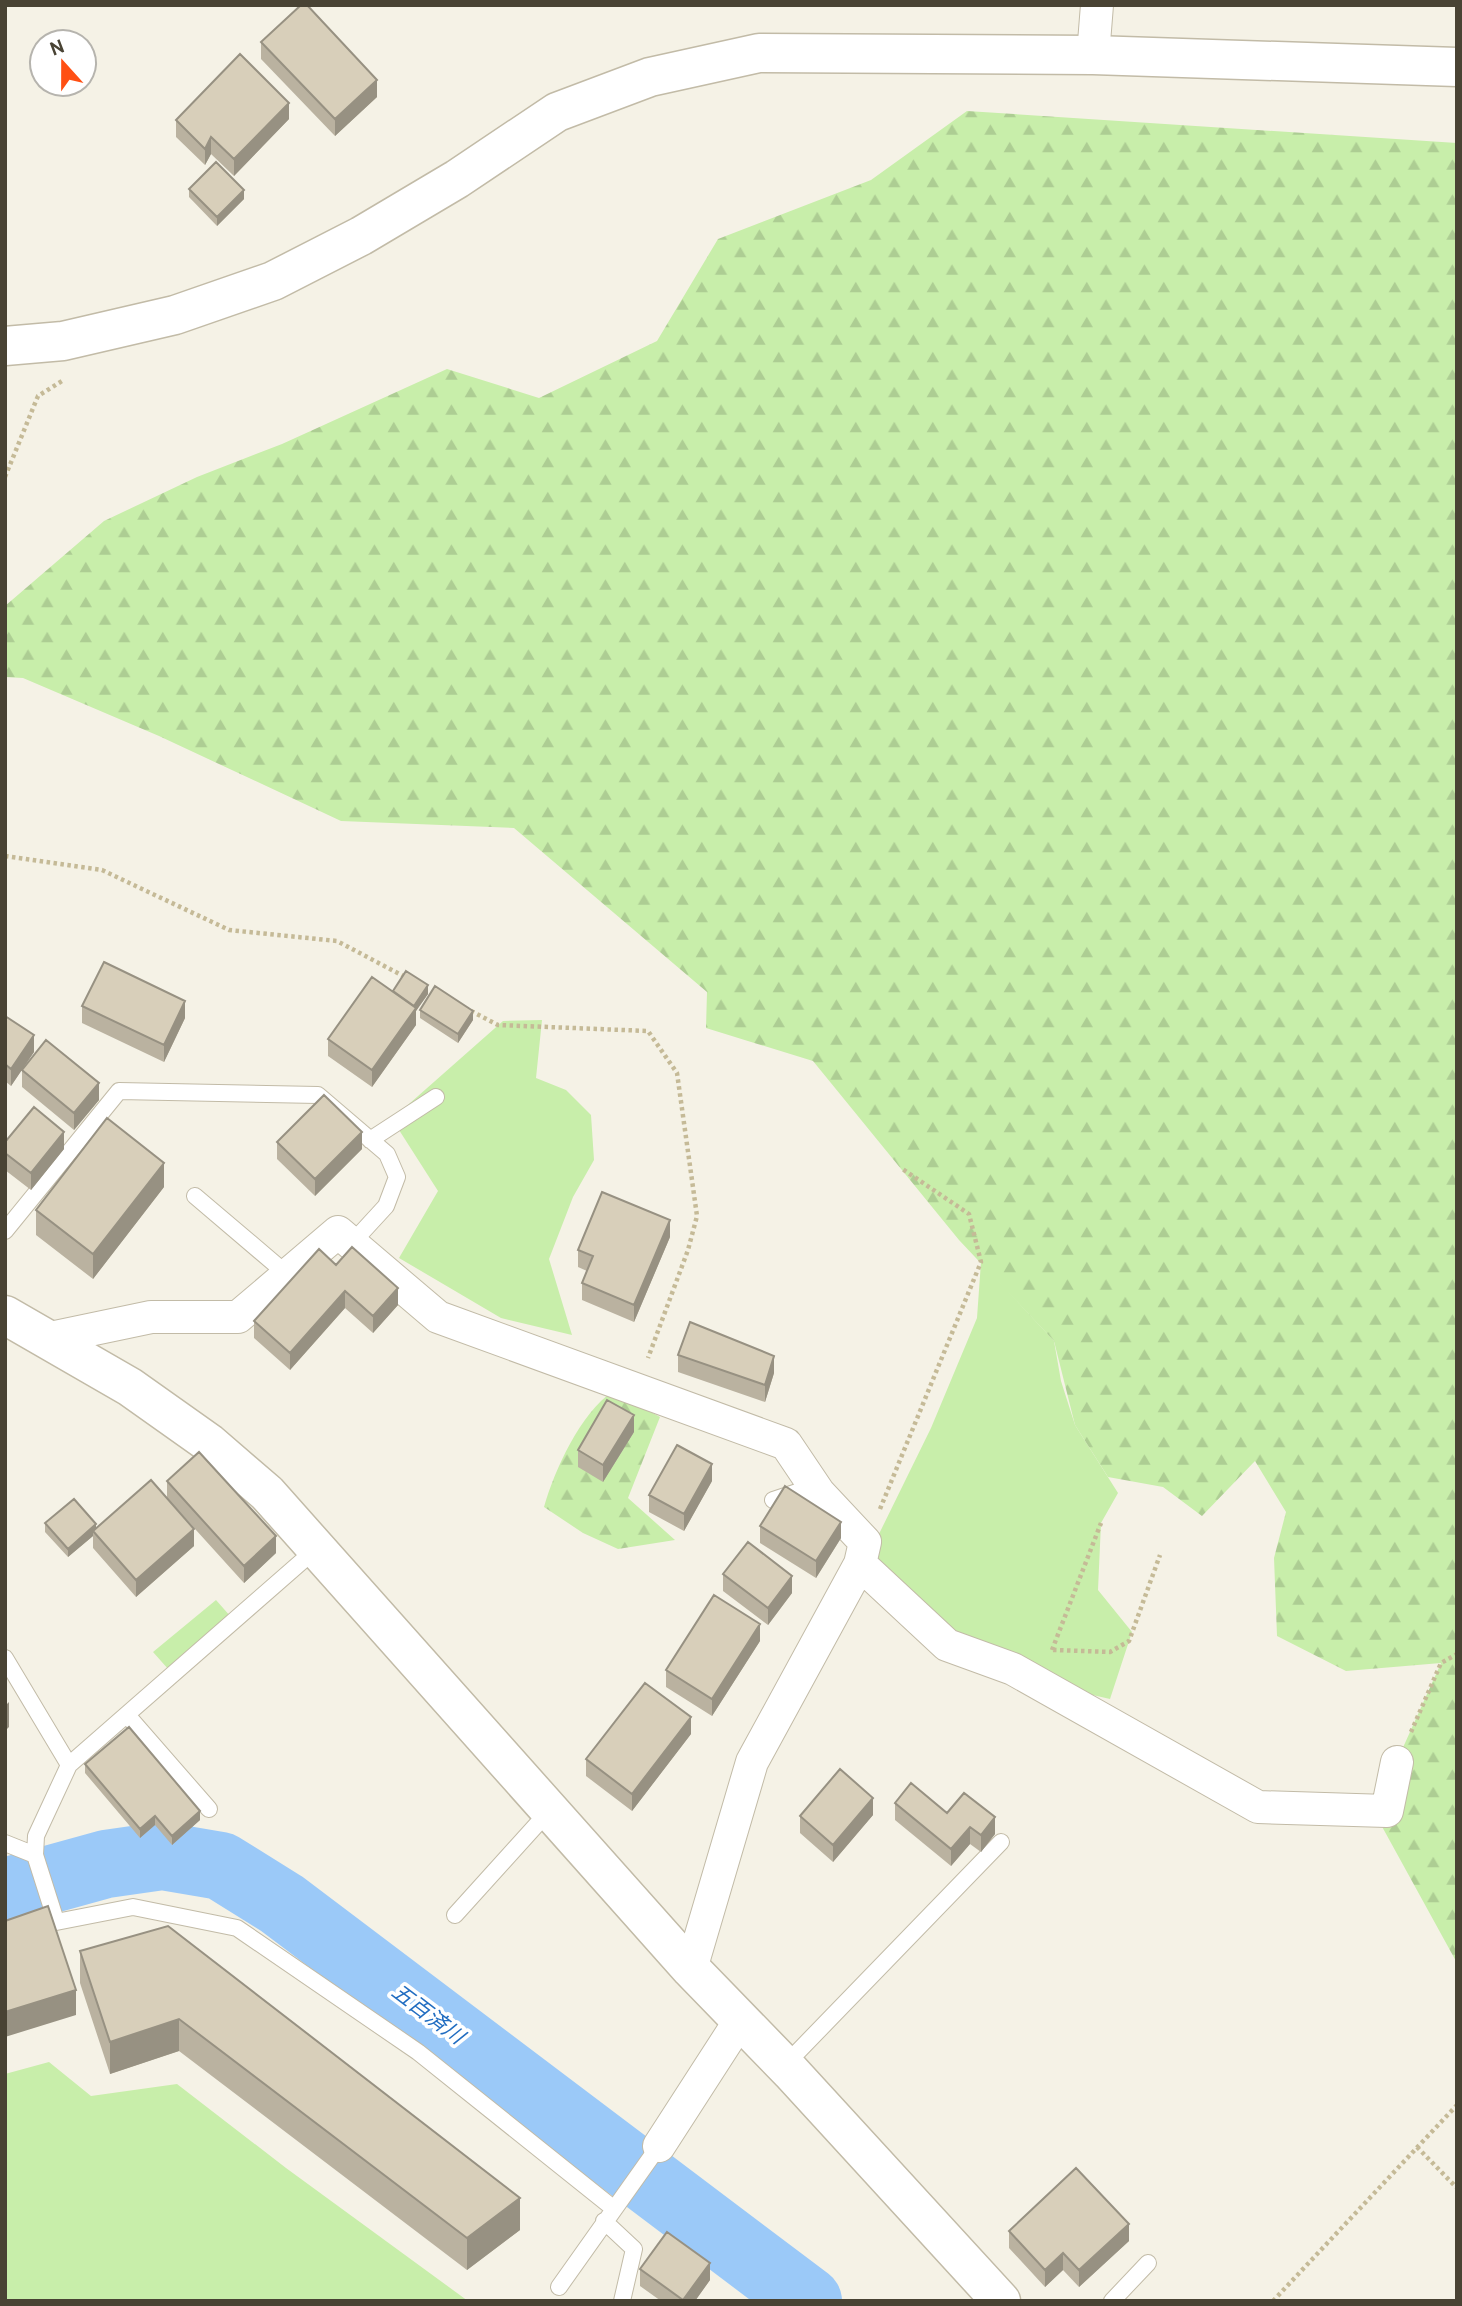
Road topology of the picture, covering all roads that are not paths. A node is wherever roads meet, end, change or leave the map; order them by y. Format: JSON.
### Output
{"nodes":[{"id":1,"x":1097,"y":5,"type":"edge"},
{"id":2,"x":1093,"y":55,"type":"junction"},
{"id":3,"x":1457,"y":68,"type":"edge"},
{"id":4,"x":5,"y":346,"type":"edge"},
{"id":5,"x":436,"y":1097,"type":"dead end"},
{"id":6,"x":370,"y":1140,"type":"junction"},
{"id":7,"x":195,"y":1196,"type":"dead end"},
{"id":8,"x":5,"y":1231,"type":"edge"},
{"id":9,"x":352,"y":1243,"type":"junction"},
{"id":10,"x":288,"y":1275,"type":"junction"},
{"id":11,"x":5,"y":1315,"type":"edge"},
{"id":12,"x":46,"y":1339,"type":"junction"},
{"id":13,"x":815,"y":1486,"type":"junction"},
{"id":14,"x":773,"y":1500,"type":"edge"},
{"id":15,"x":316,"y":1549,"type":"junction"},
{"id":16,"x":863,"y":1553,"type":"junction"},
{"id":17,"x":5,"y":1658,"type":"edge"},
{"id":18,"x":127,"y":1715,"type":"junction"},
{"id":19,"x":1397,"y":1762,"type":"road end"},
{"id":20,"x":69,"y":1765,"type":"junction"},
{"id":21,"x":209,"y":1809,"type":"dead end"},
{"id":22,"x":550,"y":1811,"type":"junction"},
{"id":23,"x":1001,"y":1842,"type":"dead end"},
{"id":24,"x":5,"y":1843,"type":"edge"},
{"id":25,"x":35,"y":1855,"type":"junction"},
{"id":26,"x":55,"y":1914,"type":"junction"},
{"id":27,"x":455,"y":1915,"type":"dead end"},
{"id":28,"x":5,"y":1932,"type":"edge"},
{"id":29,"x":691,"y":1969,"type":"junction"},
{"id":30,"x":741,"y":2019,"type":"junction"},
{"id":31,"x":785,"y":2065,"type":"junction"},
{"id":32,"x":659,"y":2146,"type":"joint"},
{"id":33,"x":608,"y":2214,"type":"junction"},
{"id":34,"x":1148,"y":2263,"type":"dead end"},
{"id":35,"x":559,"y":2287,"type":"dead end"},
{"id":36,"x":622,"y":2301,"type":"edge"},
{"id":37,"x":1001,"y":2301,"type":"edge"},
{"id":38,"x":1112,"y":2301,"type":"edge"}],
"edges":[{"from":1,"to":2,"type":"street"},
{"from":2,"to":3,"type":"street"},
{"from":2,"to":4,"type":"street"},
{"from":5,"to":6,"type":"lane"},
{"from":6,"to":8,"type":"lane"},
{"from":6,"to":9,"type":"lane"},
{"from":7,"to":10,"type":"lane"},
{"from":9,"to":10,"type":"street"},
{"from":9,"to":13,"type":"street"},
{"from":10,"to":12,"type":"street"},
{"from":11,"to":12,"type":"street"},
{"from":12,"to":15,"type":"street"},
{"from":13,"to":14,"type":"lane"},
{"from":13,"to":16,"type":"street"},
{"from":15,"to":18,"type":"lane"},
{"from":15,"to":22,"type":"street"},
{"from":16,"to":19,"type":"street"},
{"from":16,"to":29,"type":"street"},
{"from":17,"to":20,"type":"lane"},
{"from":18,"to":20,"type":"lane"},
{"from":18,"to":21,"type":"lane"},
{"from":20,"to":25,"type":"lane"},
{"from":22,"to":27,"type":"lane"},
{"from":22,"to":29,"type":"street"},
{"from":23,"to":31,"type":"lane"},
{"from":24,"to":25,"type":"lane"},
{"from":25,"to":26,"type":"lane"},
{"from":26,"to":28,"type":"lane"},
{"from":26,"to":33,"type":"lane"},
{"from":29,"to":30,"type":"street"},
{"from":30,"to":31,"type":"street"},
{"from":30,"to":32,"type":"street"},
{"from":31,"to":37,"type":"street"},
{"from":32,"to":33,"type":"lane"},
{"from":33,"to":35,"type":"lane"},
{"from":33,"to":36,"type":"lane"},
{"from":34,"to":38,"type":"lane"}]}
